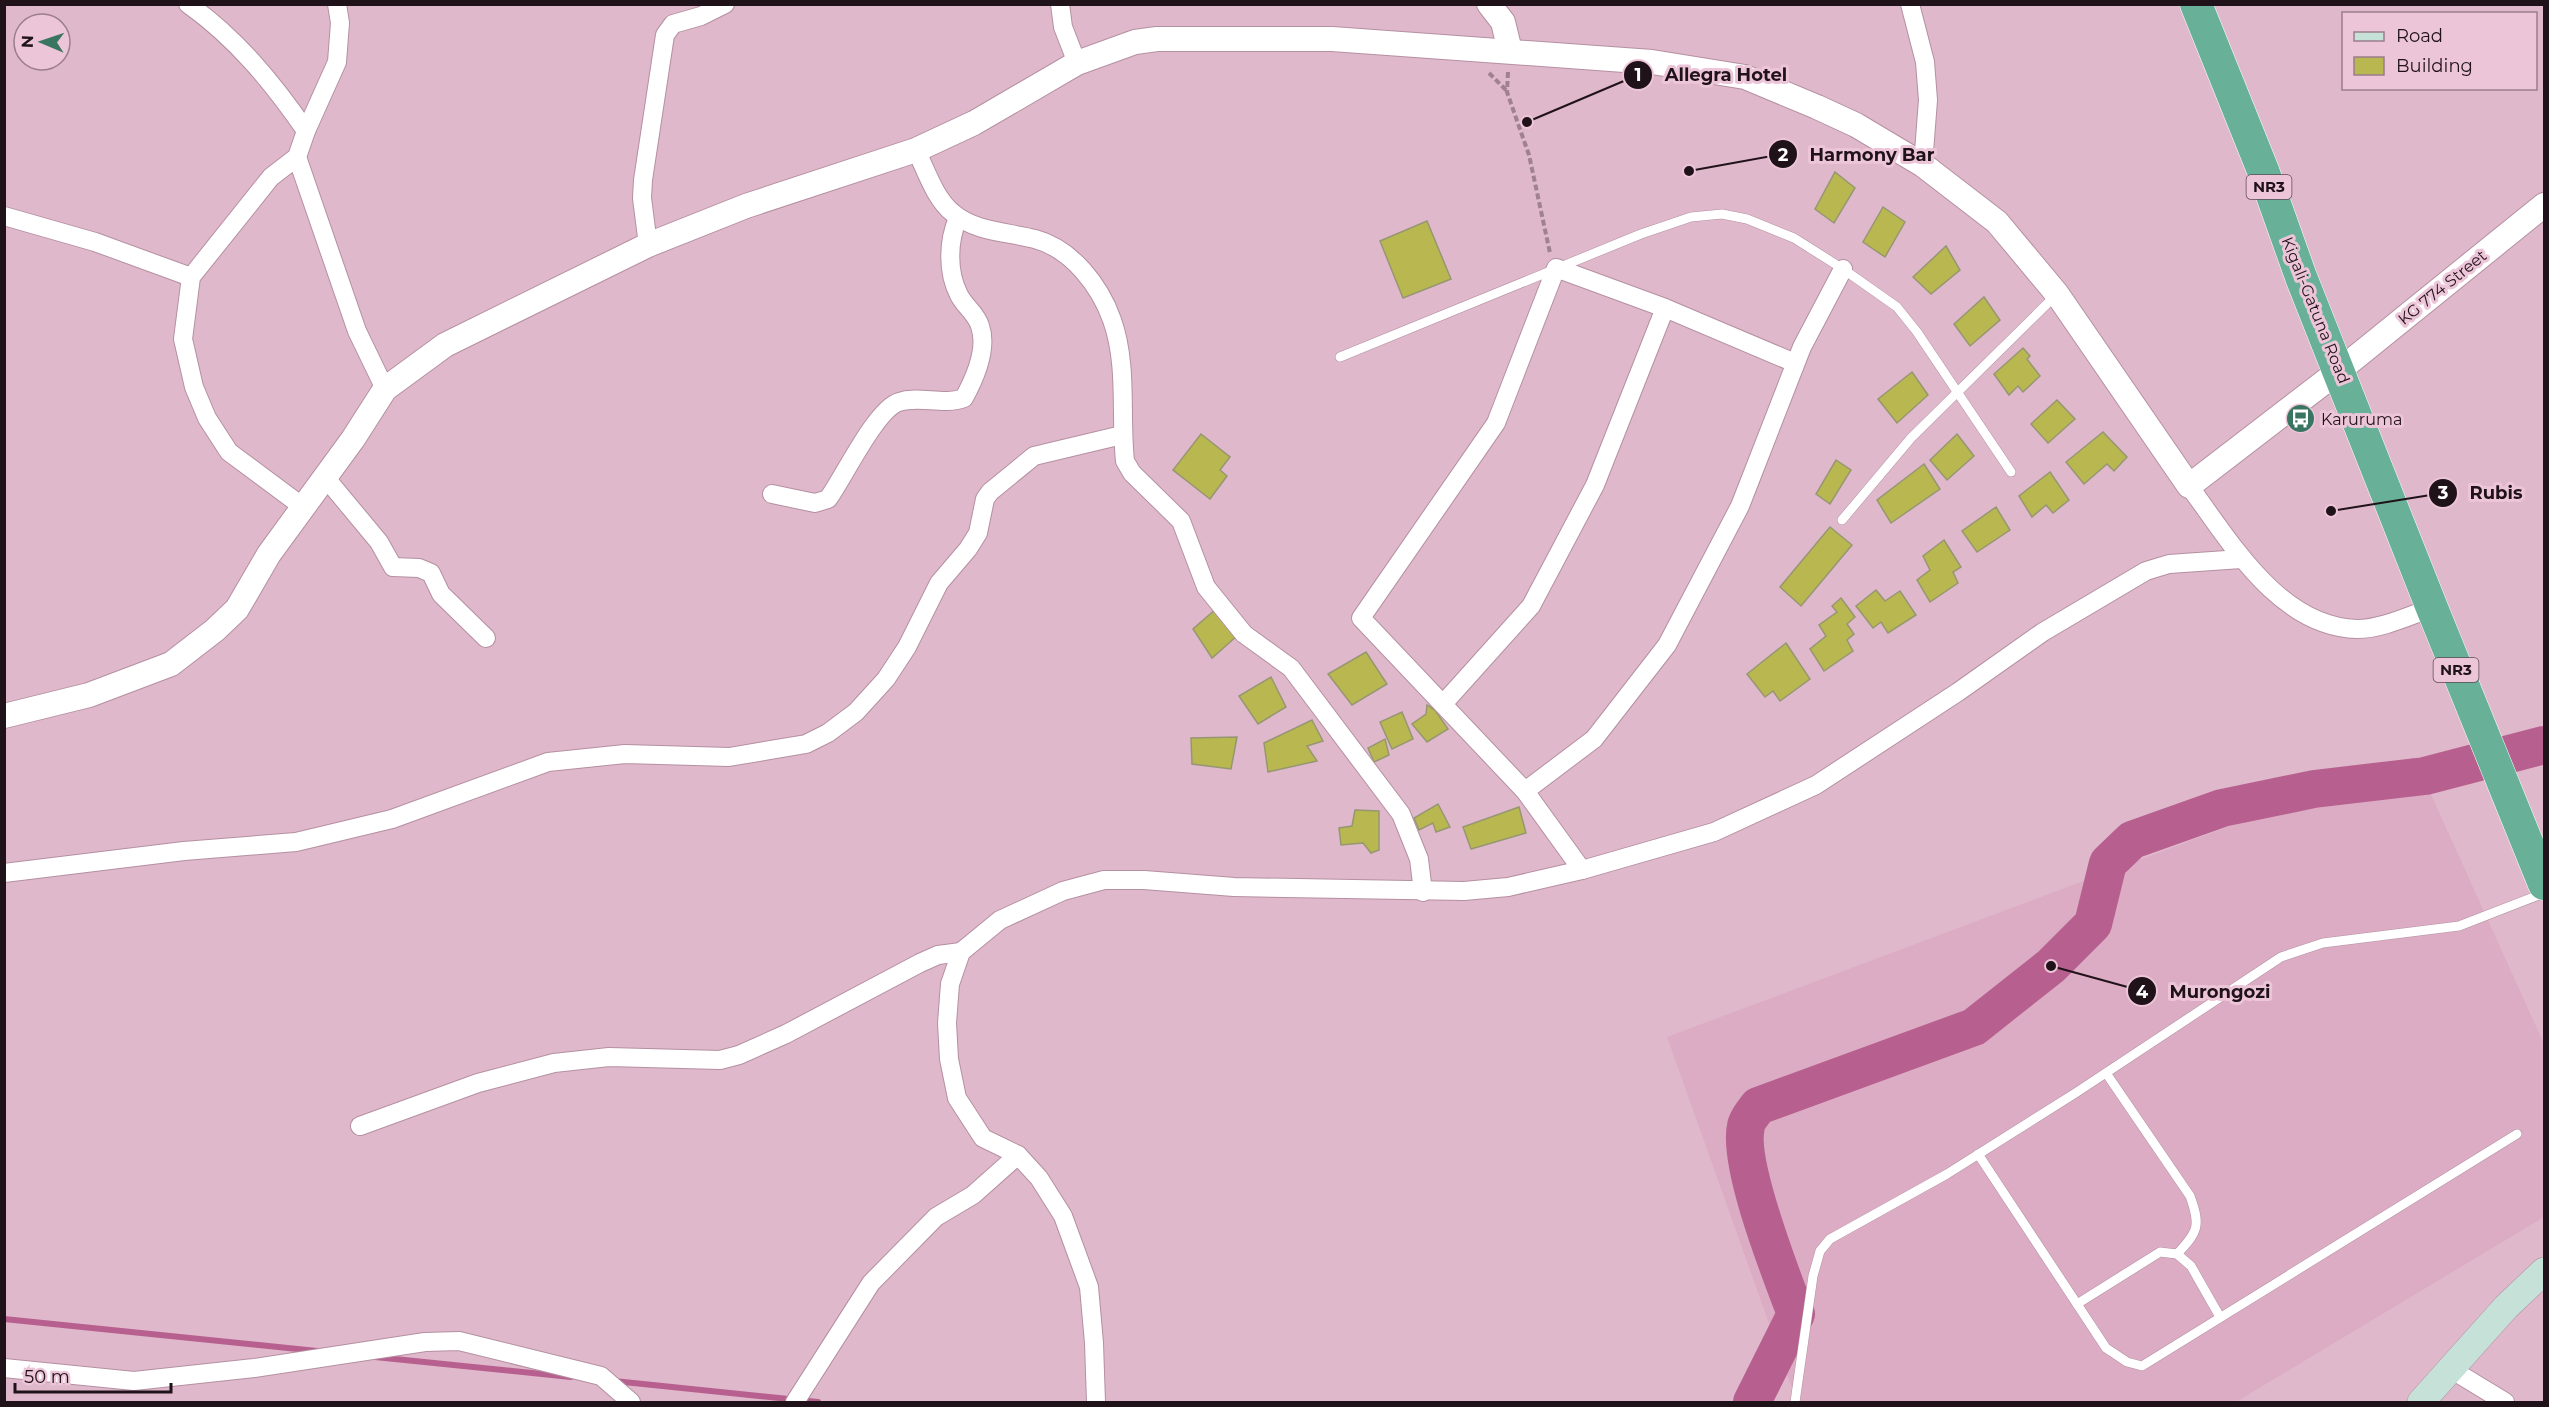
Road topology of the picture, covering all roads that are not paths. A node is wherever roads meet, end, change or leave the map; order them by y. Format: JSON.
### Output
{"nodes":[{"id":1,"x":188,"y":4,"type":"edge"},
{"id":2,"x":337,"y":4,"type":"edge"},
{"id":3,"x":725,"y":4,"type":"edge"},
{"id":4,"x":1060,"y":4,"type":"edge"},
{"id":5,"x":1489,"y":4,"type":"edge"},
{"id":6,"x":1910,"y":4,"type":"edge"},
{"id":7,"x":2196,"y":4,"type":"edge"},
{"id":8,"x":1510,"y":51,"type":"junction"},
{"id":9,"x":1077,"y":63,"type":"junction"},
{"id":10,"x":306,"y":130,"type":"junction"},
{"id":11,"x":916,"y":150,"type":"junction"},
{"id":12,"x":297,"y":157,"type":"junction"},
{"id":13,"x":1923,"y":165,"type":"junction"},
{"id":14,"x":2544,"y":205,"type":"edge"},
{"id":15,"x":4,"y":216,"type":"edge"},
{"id":16,"x":958,"y":218,"type":"junction"},
{"id":17,"x":648,"y":245,"type":"junction"},
{"id":18,"x":1556,"y":268,"type":"junction"},
{"id":19,"x":1844,"y":269,"type":"junction"},
{"id":20,"x":191,"y":277,"type":"junction"},
{"id":21,"x":2057,"y":294,"type":"junction"},
{"id":22,"x":1665,"y":308,"type":"junction"},
{"id":23,"x":1340,"y":357,"type":"dead end"},
{"id":24,"x":1796,"y":363,"type":"junction"},
{"id":25,"x":2340,"y":370,"type":"junction"},
{"id":26,"x":385,"y":389,"type":"junction"},
{"id":27,"x":1957,"y":393,"type":"junction"},
{"id":28,"x":1122,"y":435,"type":"junction"},
{"id":29,"x":2012,"y":472,"type":"dead end"},
{"id":30,"x":325,"y":477,"type":"junction"},
{"id":31,"x":2188,"y":486,"type":"junction"},
{"id":32,"x":772,"y":494,"type":"dead end"},
{"id":33,"x":303,"y":507,"type":"junction"},
{"id":34,"x":1842,"y":520,"type":"dead end"},
{"id":35,"x":2241,"y":559,"type":"junction"},
{"id":36,"x":2432,"y":608,"type":"junction"},
{"id":37,"x":486,"y":638,"type":"dead end"},
{"id":38,"x":1443,"y":704,"type":"junction"},
{"id":39,"x":4,"y":716,"type":"edge"},
{"id":40,"x":1525,"y":791,"type":"junction"},
{"id":41,"x":1582,"y":870,"type":"junction"},
{"id":42,"x":4,"y":873,"type":"edge"},
{"id":43,"x":2544,"y":884,"type":"edge"},
{"id":44,"x":1423,"y":892,"type":"junction"},
{"id":45,"x":2544,"y":893,"type":"edge"},
{"id":46,"x":961,"y":952,"type":"junction"},
{"id":47,"x":2106,"y":1073,"type":"junction"},
{"id":48,"x":360,"y":1126,"type":"dead end"},
{"id":49,"x":2517,"y":1134,"type":"dead end"},
{"id":50,"x":1978,"y":1154,"type":"junction"},
{"id":51,"x":1018,"y":1155,"type":"junction"},
{"id":52,"x":2177,"y":1254,"type":"junction"},
{"id":53,"x":2544,"y":1271,"type":"edge"},
{"id":54,"x":2077,"y":1304,"type":"junction"},
{"id":55,"x":2220,"y":1317,"type":"junction"},
{"id":56,"x":4,"y":1368,"type":"edge"},
{"id":57,"x":2449,"y":1368,"type":"junction"},
{"id":58,"x":631,"y":1402,"type":"edge"},
{"id":59,"x":795,"y":1402,"type":"edge"},
{"id":60,"x":1096,"y":1402,"type":"edge"},
{"id":61,"x":1795,"y":1402,"type":"edge"},
{"id":62,"x":2421,"y":1402,"type":"edge"},
{"id":63,"x":2505,"y":1402,"type":"edge"}],
"edges":[{"from":1,"to":10,"type":"street"},
{"from":2,"to":10,"type":"street"},
{"from":3,"to":17,"type":"street"},
{"from":4,"to":9,"type":"street"},
{"from":5,"to":8,"type":"street"},
{"from":6,"to":13,"type":"street"},
{"from":7,"to":25,"type":"highway","name":"Kigali-Gatuna Road","number":"NR3"},
{"from":8,"to":9,"type":"street"},
{"from":8,"to":13,"type":"street"},
{"from":9,"to":11,"type":"street"},
{"from":10,"to":12,"type":"street"},
{"from":11,"to":16,"type":"street"},
{"from":11,"to":17,"type":"street"},
{"from":12,"to":20,"type":"street"},
{"from":12,"to":26,"type":"street"},
{"from":13,"to":21,"type":"street"},
{"from":14,"to":25,"type":"street","name":"KG 774 Street"},
{"from":15,"to":20,"type":"street"},
{"from":16,"to":28,"type":"street"},
{"from":16,"to":32,"type":"street"},
{"from":17,"to":26,"type":"street"},
{"from":18,"to":19,"type":"lane"},
{"from":18,"to":22,"type":"street"},
{"from":18,"to":23,"type":"lane"},
{"from":18,"to":38,"type":"street"},
{"from":19,"to":24,"type":"street"},
{"from":19,"to":27,"type":"lane"},
{"from":20,"to":33,"type":"street"},
{"from":21,"to":27,"type":"lane"},
{"from":21,"to":31,"type":"street"},
{"from":22,"to":24,"type":"street"},
{"from":22,"to":38,"type":"street"},
{"from":24,"to":40,"type":"street"},
{"from":25,"to":31,"type":"street","name":"KG 774 Street"},
{"from":25,"to":36,"type":"highway","name":"Kigali-Gatuna Road","number":"NR3"},
{"from":26,"to":30,"type":"street"},
{"from":27,"to":29,"type":"lane"},
{"from":27,"to":34,"type":"lane"},
{"from":28,"to":42,"type":"street"},
{"from":28,"to":44,"type":"street"},
{"from":30,"to":33,"type":"street"},
{"from":30,"to":37,"type":"street"},
{"from":31,"to":35,"type":"street"},
{"from":33,"to":39,"type":"street"},
{"from":35,"to":36,"type":"street"},
{"from":35,"to":41,"type":"street"},
{"from":36,"to":43,"type":"highway","name":"Kigali-Gatuna Road","number":"NR3"},
{"from":38,"to":40,"type":"street"},
{"from":40,"to":41,"type":"street"},
{"from":41,"to":44,"type":"street"},
{"from":44,"to":46,"type":"street"},
{"from":45,"to":47,"type":"lane"},
{"from":46,"to":48,"type":"street"},
{"from":46,"to":51,"type":"street"},
{"from":47,"to":50,"type":"lane"},
{"from":47,"to":52,"type":"lane"},
{"from":49,"to":55,"type":"lane"},
{"from":50,"to":54,"type":"lane"},
{"from":50,"to":61,"type":"lane"},
{"from":51,"to":59,"type":"street"},
{"from":51,"to":60,"type":"street"},
{"from":52,"to":54,"type":"lane"},
{"from":52,"to":55,"type":"lane"},
{"from":53,"to":57,"type":"main road"},
{"from":54,"to":55,"type":"lane"},
{"from":56,"to":58,"type":"street"},
{"from":57,"to":62,"type":"main road"},
{"from":57,"to":63,"type":"street"}]}
